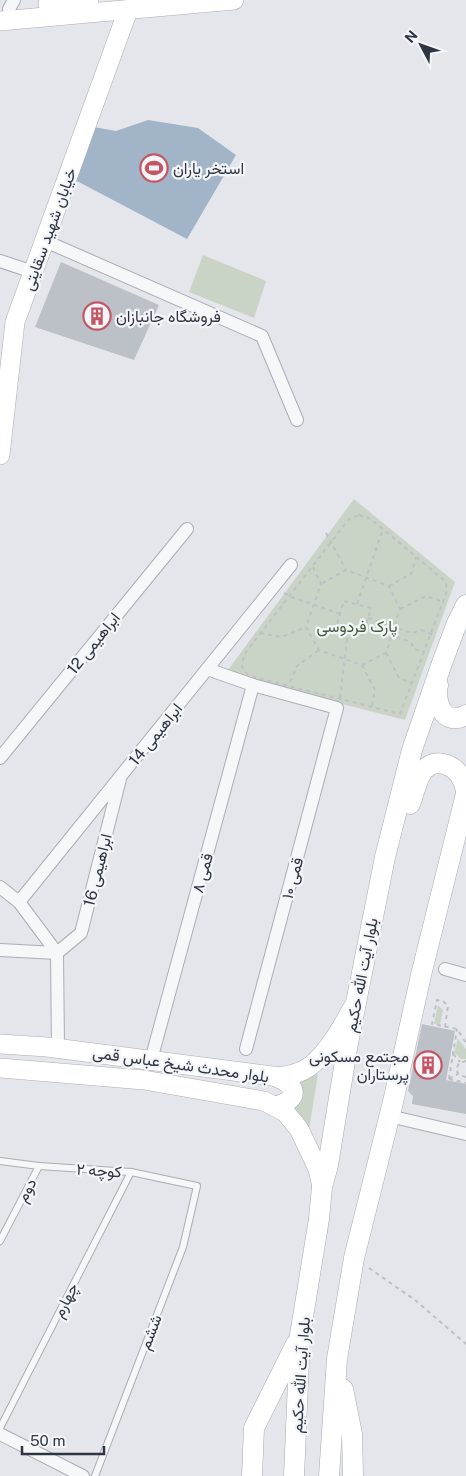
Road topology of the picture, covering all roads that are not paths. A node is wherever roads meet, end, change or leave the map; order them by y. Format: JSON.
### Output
{"nodes":[{"id":1,"x":89,"y":0,"type":"edge"},
{"id":2,"x":234,"y":0,"type":"edge"},
{"id":3,"x":6,"y":10,"type":"edge"},
{"id":4,"x":128,"y":10,"type":"junction"},
{"id":5,"x":45,"y":241,"type":"junction"},
{"id":6,"x":0,"y":260,"type":"edge"},
{"id":7,"x":33,"y":272,"type":"junction"},
{"id":8,"x":297,"y":420,"type":"dead end"},
{"id":9,"x":0,"y":455,"type":"edge"},
{"id":10,"x":187,"y":529,"type":"dead end"},
{"id":11,"x":291,"y":565,"type":"dead end"},
{"id":12,"x":466,"y":604,"type":"edge"},
{"id":13,"x":442,"y":664,"type":"junction"},
{"id":14,"x":207,"y":669,"type":"junction"},
{"id":15,"x":253,"y":685,"type":"junction"},
{"id":16,"x":466,"y":715,"type":"edge"},
{"id":17,"x":0,"y":758,"type":"edge"},
{"id":18,"x":121,"y":775,"type":"junction"},
{"id":19,"x":466,"y":792,"type":"edge"},
{"id":20,"x":385,"y":857,"type":"junction"},
{"id":21,"x":0,"y":887,"type":"edge"},
{"id":22,"x":19,"y":902,"type":"junction"},
{"id":23,"x":0,"y":950,"type":"edge"},
{"id":24,"x":57,"y":953,"type":"junction"},
{"id":25,"x":445,"y":969,"type":"dead end"},
{"id":26,"x":466,"y":975,"type":"edge"},
{"id":27,"x":356,"y":1002,"type":"junction"},
{"id":28,"x":0,"y":1044,"type":"edge"},
{"id":29,"x":58,"y":1048,"type":"junction"},
{"id":30,"x":246,"y":1049,"type":"dead end"},
{"id":31,"x":151,"y":1060,"type":"junction"},
{"id":32,"x":0,"y":1068,"type":"edge"},
{"id":33,"x":276,"y":1077,"type":"junction"},
{"id":34,"x":276,"y":1106,"type":"junction"},
{"id":35,"x":389,"y":1116,"type":"junction"},
{"id":36,"x":466,"y":1134,"type":"edge"},
{"id":37,"x":0,"y":1161,"type":"edge"},
{"id":38,"x":38,"y":1166,"type":"junction"},
{"id":39,"x":131,"y":1172,"type":"junction"},
{"id":40,"x":197,"y":1186,"type":"joint"},
{"id":41,"x":322,"y":1187,"type":"junction"},
{"id":42,"x":0,"y":1241,"type":"edge"},
{"id":43,"x":300,"y":1335,"type":"junction"},
{"id":44,"x":337,"y":1359,"type":"junction"},
{"id":45,"x":0,"y":1428,"type":"edge"},
{"id":46,"x":0,"y":1434,"type":"edge"},
{"id":47,"x":82,"y":1476,"type":"edge"},
{"id":48,"x":95,"y":1476,"type":"edge"},
{"id":49,"x":252,"y":1476,"type":"edge"},
{"id":50,"x":294,"y":1476,"type":"edge"},
{"id":51,"x":329,"y":1476,"type":"edge"},
{"id":52,"x":353,"y":1476,"type":"edge"}],
"edges":[{"from":1,"to":3,"type":"main road"},
{"from":2,"to":4,"type":"main road"},
{"from":3,"to":4,"type":"main road"},
{"from":4,"to":5,"type":"main road","name":"خیابان شهید سقایتی"},
{"from":5,"to":7,"type":"main road","name":"خیابان شهید سقایتی"},
{"from":5,"to":8,"type":"street"},
{"from":6,"to":7,"type":"street"},
{"from":7,"to":9,"type":"main road","name":"خیابان شهید سقایتی"},
{"from":10,"to":17,"type":"street","name":"ابراهیمی 12"},
{"from":11,"to":14,"type":"street","name":"ابراهیمی 14"},
{"from":12,"to":13,"type":"main road","name":"بلوار آیت الله حکیم"},
{"from":13,"to":16,"type":"main road"},
{"from":13,"to":20,"type":"main road","name":"بلوار آیت الله حکیم"},
{"from":14,"to":15,"type":"street"},
{"from":14,"to":18,"type":"street","name":"ابراهیمی 14"},
{"from":15,"to":30,"type":"street","name":"قمی ۱۰"},
{"from":15,"to":31,"type":"street","name":"قمی ۸"},
{"from":18,"to":22,"type":"street","name":"ابراهیمی 14"},
{"from":18,"to":24,"type":"street","name":"ابراهیمی 16"},
{"from":19,"to":20,"type":"main road"},
{"from":19,"to":35,"type":"main road"},
{"from":20,"to":27,"type":"main road","name":"بلوار آیت الله حکیم"},
{"from":21,"to":22,"type":"street"},
{"from":22,"to":24,"type":"street"},
{"from":23,"to":24,"type":"street"},
{"from":24,"to":29,"type":"street"},
{"from":25,"to":26,"type":"street"},
{"from":27,"to":33,"type":"main road","name":"بلوار محدث شیخ عباس قمی"},
{"from":27,"to":41,"type":"main road","name":"بلوار آیت الله حکیم"},
{"from":28,"to":29,"type":"main road","name":"بلوار محدث شیخ عباس قمی"},
{"from":29,"to":31,"type":"main road","name":"بلوار محدث شیخ عباس قمی"},
{"from":31,"to":33,"type":"main road","name":"بلوار محدث شیخ عباس قمی"},
{"from":32,"to":34,"type":"main road","name":"بلوار محدث شیخ عباس قمی"},
{"from":33,"to":34,"type":"main road"},
{"from":34,"to":41,"type":"main road","name":"بلوار محدث شیخ عباس قمی"},
{"from":35,"to":36,"type":"street"},
{"from":35,"to":44,"type":"main road"},
{"from":37,"to":38,"type":"lane","name":"کوچه ۲"},
{"from":38,"to":39,"type":"lane","name":"کوچه ۲"},
{"from":38,"to":42,"type":"lane","name":"دوم"},
{"from":39,"to":40,"type":"lane","name":"کوچه ۲"},
{"from":39,"to":45,"type":"lane","name":"چهارم"},
{"from":40,"to":48,"type":"lane","name":"ششم"},
{"from":41,"to":43,"type":"main road","name":"بلوار آیت الله حکیم"},
{"from":43,"to":49,"type":"main road"},
{"from":43,"to":50,"type":"main road","name":"بلوار آیت الله حکیم"},
{"from":44,"to":51,"type":"main road"},
{"from":44,"to":52,"type":"main road"},
{"from":46,"to":47,"type":"street"}]}
